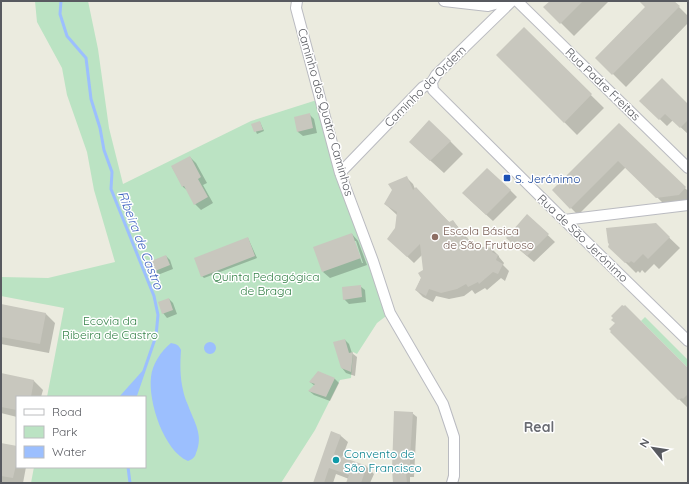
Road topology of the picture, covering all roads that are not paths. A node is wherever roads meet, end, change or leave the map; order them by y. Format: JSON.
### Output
{"nodes":[{"id":1,"x":297,"y":1,"type":"edge"},
{"id":2,"x":444,"y":1,"type":"edge"},
{"id":3,"x":506,"y":1,"type":"edge"},
{"id":4,"x":512,"y":1,"type":"edge"},
{"id":5,"x":517,"y":1,"type":"edge"},
{"id":6,"x":432,"y":82,"type":"junction"},
{"id":7,"x":688,"y":168,"type":"edge"},
{"id":8,"x":340,"y":173,"type":"junction"},
{"id":9,"x":688,"y":205,"type":"edge"},
{"id":10,"x":564,"y":220,"type":"junction"},
{"id":11,"x":688,"y":340,"type":"edge"},
{"id":12,"x":452,"y":483,"type":"edge"}],
"edges":[{"from":1,"to":8,"type":"street","name":"Caminho dos Quatro Caminhos"},
{"from":2,"to":3,"type":"street"},
{"from":4,"to":6,"type":"street","name":"Caminho da Ordem"},
{"from":5,"to":7,"type":"street","name":"Rua Padre Freitas"},
{"from":6,"to":8,"type":"street","name":"Caminho da Ordem"},
{"from":6,"to":10,"type":"street","name":"Rua de São Jerónimo"},
{"from":8,"to":12,"type":"street","name":"Caminho dos Quatro Caminhos"},
{"from":9,"to":10,"type":"street"},
{"from":10,"to":11,"type":"street","name":"Rua de São Jerónimo"}]}
